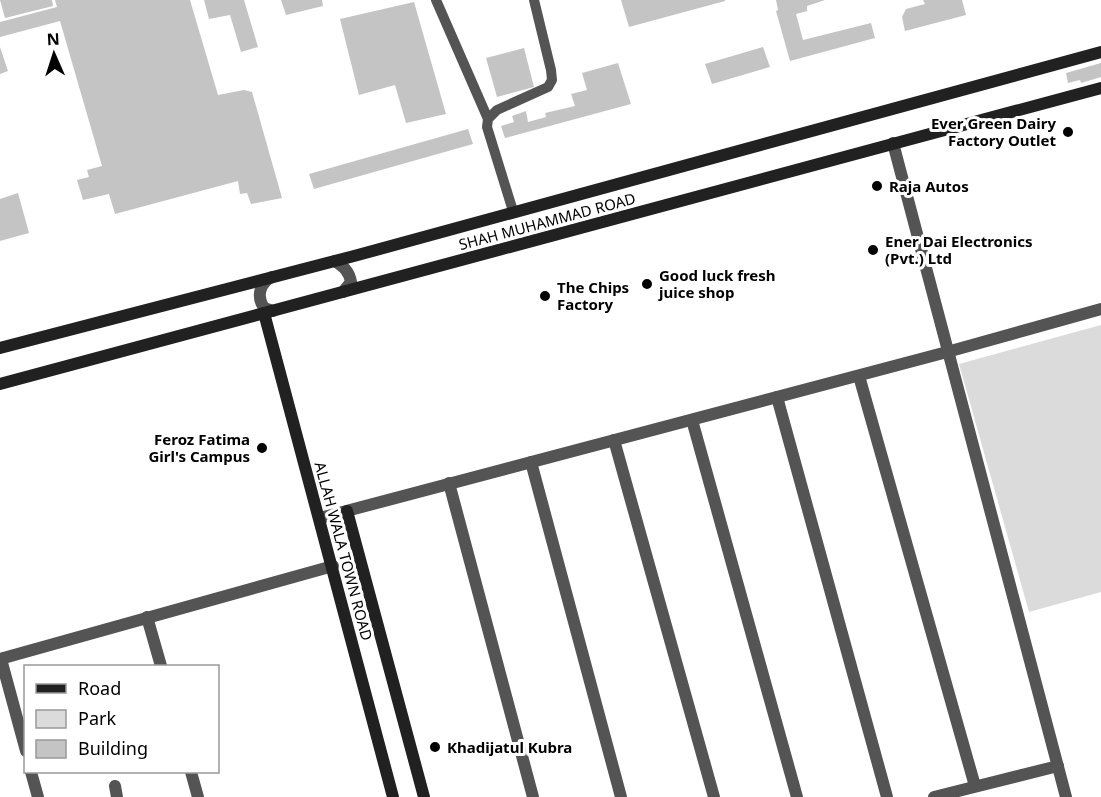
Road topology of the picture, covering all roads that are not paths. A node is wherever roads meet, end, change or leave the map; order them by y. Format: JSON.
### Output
{"nodes":[{"id":1,"x":436,"y":0,"type":"edge"},
{"id":2,"x":534,"y":0,"type":"edge"},
{"id":3,"x":1101,"y":51,"type":"edge"},
{"id":4,"x":1101,"y":88,"type":"edge"},
{"id":5,"x":488,"y":118,"type":"junction"},
{"id":6,"x":893,"y":143,"type":"junction"},
{"id":7,"x":513,"y":211,"type":"junction"},
{"id":8,"x":335,"y":261,"type":"junction"},
{"id":9,"x":272,"y":277,"type":"junction"},
{"id":10,"x":343,"y":292,"type":"junction"},
{"id":11,"x":1101,"y":309,"type":"edge"},
{"id":12,"x":269,"y":312,"type":"junction"},
{"id":13,"x":0,"y":348,"type":"edge"},
{"id":14,"x":947,"y":352,"type":"junction"},
{"id":15,"x":859,"y":376,"type":"junction"},
{"id":16,"x":0,"y":384,"type":"edge"},
{"id":17,"x":777,"y":397,"type":"junction"},
{"id":18,"x":692,"y":420,"type":"junction"},
{"id":19,"x":614,"y":440,"type":"junction"},
{"id":20,"x":531,"y":462,"type":"junction"},
{"id":21,"x":449,"y":483,"type":"junction"},
{"id":22,"x":347,"y":511,"type":"junction"},
{"id":23,"x":320,"y":518,"type":"junction"},
{"id":24,"x":333,"y":566,"type":"junction"},
{"id":25,"x":147,"y":617,"type":"junction"},
{"id":26,"x":0,"y":659,"type":"edge"},
{"id":27,"x":161,"y":665,"type":"edge"},
{"id":28,"x":24,"y":744,"type":"edge"},
{"id":29,"x":1058,"y":766,"type":"junction"},
{"id":30,"x":32,"y":773,"type":"edge"},
{"id":31,"x":192,"y":773,"type":"edge"},
{"id":32,"x":972,"y":790,"type":"edge"},
{"id":33,"x":38,"y":797,"type":"edge"},
{"id":34,"x":198,"y":797,"type":"edge"},
{"id":35,"x":393,"y":797,"type":"edge"},
{"id":36,"x":424,"y":797,"type":"edge"},
{"id":37,"x":532,"y":797,"type":"edge"},
{"id":38,"x":621,"y":797,"type":"edge"},
{"id":39,"x":714,"y":797,"type":"edge"},
{"id":40,"x":797,"y":797,"type":"edge"},
{"id":41,"x":887,"y":797,"type":"edge"},
{"id":42,"x":934,"y":797,"type":"edge"},
{"id":43,"x":1066,"y":797,"type":"edge"}],
"edges":[{"from":1,"to":5,"type":"lane"},
{"from":2,"to":5,"type":"lane"},
{"from":3,"to":7,"type":"main road","name":"SHAH MUHAMMAD ROAD"},
{"from":4,"to":6,"type":"main road","name":"SHAH MUHAMMAD ROAD"},
{"from":5,"to":7,"type":"lane"},
{"from":6,"to":10,"type":"main road","name":"SHAH MUHAMMAD ROAD"},
{"from":6,"to":14,"type":"street"},
{"from":7,"to":8,"type":"main road","name":"SHAH MUHAMMAD ROAD"},
{"from":8,"to":9,"type":"main road","name":"SHAH MUHAMMAD ROAD"},
{"from":8,"to":10,"type":"street"},
{"from":9,"to":12,"type":"street"},
{"from":9,"to":13,"type":"main road","name":"SHAH MUHAMMAD ROAD"},
{"from":10,"to":12,"type":"main road","name":"SHAH MUHAMMAD ROAD"},
{"from":11,"to":14,"type":"street"},
{"from":12,"to":16,"type":"main road","name":"SHAH MUHAMMAD ROAD"},
{"from":12,"to":23,"type":"main road","name":"ALLAH WALA TOWN ROAD"},
{"from":14,"to":15,"type":"street"},
{"from":14,"to":29,"type":"street"},
{"from":15,"to":17,"type":"street"},
{"from":15,"to":32,"type":"street"},
{"from":17,"to":18,"type":"street"},
{"from":17,"to":41,"type":"street"},
{"from":18,"to":19,"type":"street"},
{"from":18,"to":40,"type":"street"},
{"from":19,"to":20,"type":"street"},
{"from":19,"to":39,"type":"street"},
{"from":20,"to":21,"type":"street"},
{"from":20,"to":38,"type":"street"},
{"from":21,"to":22,"type":"street"},
{"from":21,"to":37,"type":"street"},
{"from":22,"to":23,"type":"street"},
{"from":22,"to":36,"type":"main road","name":"ALLAH WALA TOWN ROAD"},
{"from":23,"to":24,"type":"main road","name":"ALLAH WALA TOWN ROAD"},
{"from":24,"to":25,"type":"street"},
{"from":24,"to":35,"type":"main road","name":"ALLAH WALA TOWN ROAD"},
{"from":25,"to":26,"type":"street"},
{"from":25,"to":27,"type":"street"},
{"from":26,"to":28,"type":"street"},
{"from":29,"to":32,"type":"street"},
{"from":29,"to":43,"type":"street"},
{"from":30,"to":33,"type":"street"},
{"from":31,"to":34,"type":"street"},
{"from":32,"to":42,"type":"street"}]}
